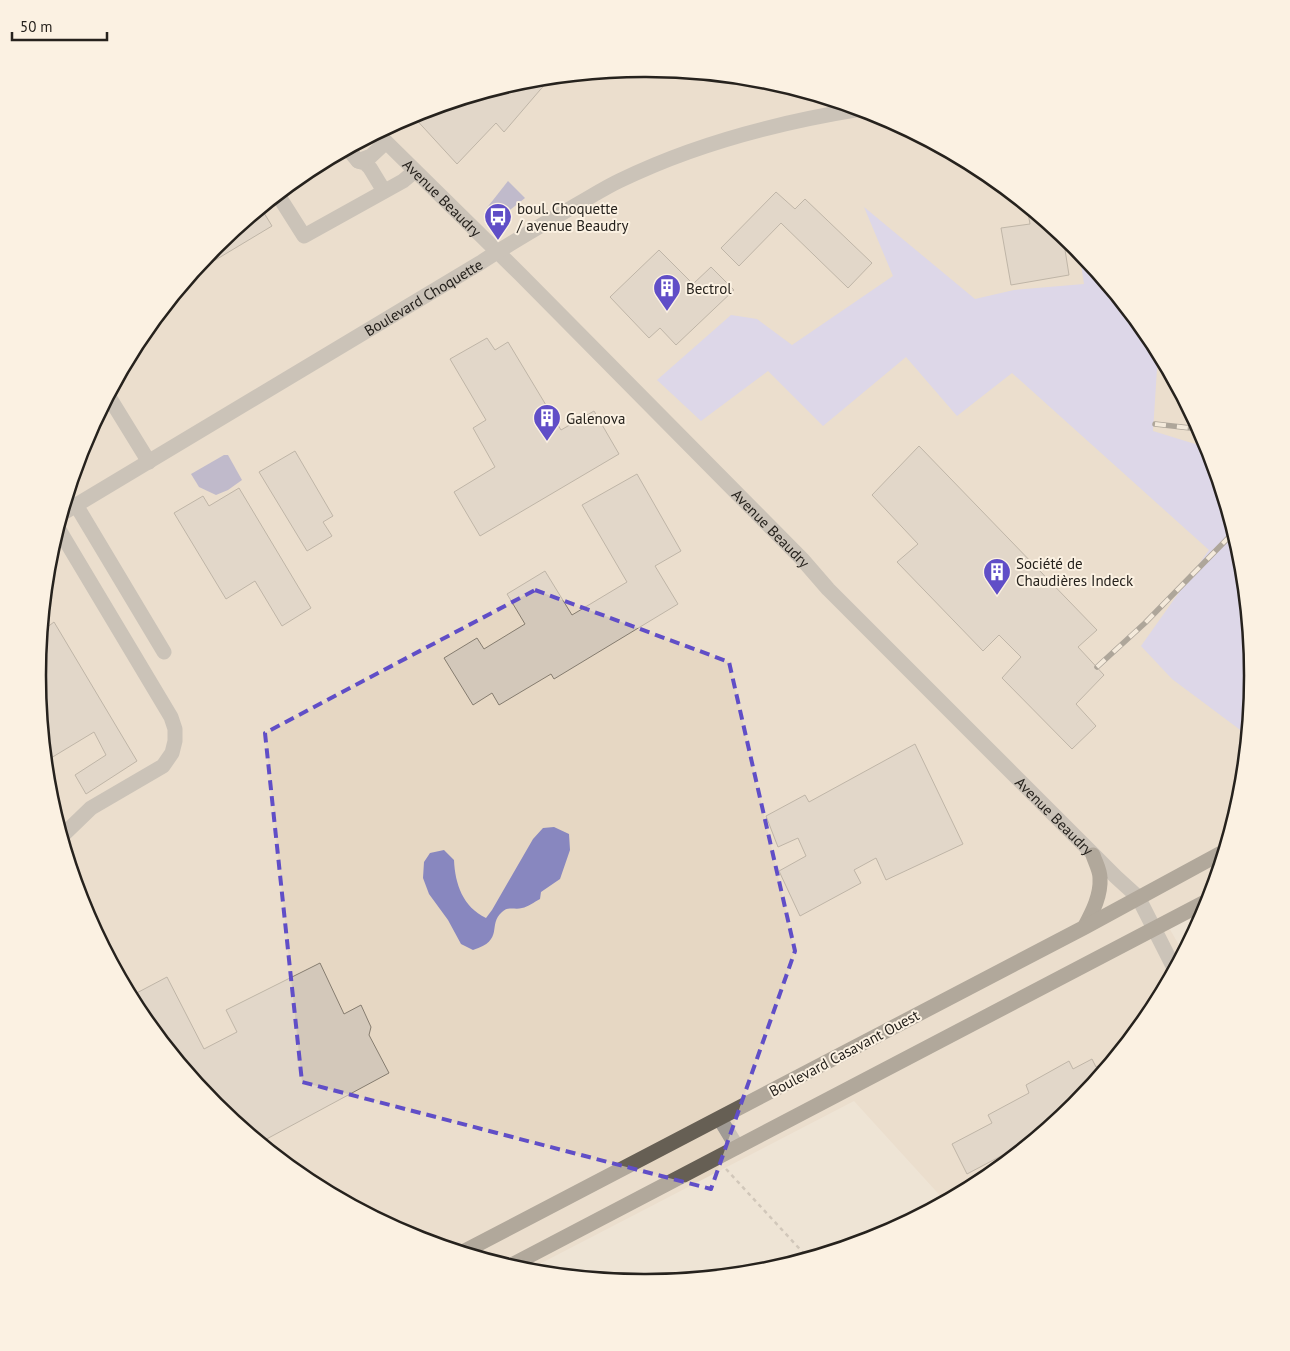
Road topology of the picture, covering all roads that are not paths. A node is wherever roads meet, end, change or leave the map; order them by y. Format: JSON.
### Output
{"nodes":[{"id":1,"x":844,"y":112,"type":"edge"},
{"id":2,"x":382,"y":137,"type":"edge"},
{"id":3,"x":352,"y":154,"type":"edge"},
{"id":4,"x":358,"y":161,"type":"junction"},
{"id":5,"x":415,"y":171,"type":"junction"},
{"id":6,"x":384,"y":191,"type":"junction"},
{"id":7,"x":281,"y":200,"type":"edge"},
{"id":8,"x":497,"y":252,"type":"junction"},
{"id":9,"x":113,"y":402,"type":"edge"},
{"id":10,"x":149,"y":462,"type":"junction"},
{"id":11,"x":71,"y":508,"type":"edge"},
{"id":12,"x":70,"y":511,"type":"edge"},
{"id":13,"x":63,"y":537,"type":"edge"},
{"id":14,"x":164,"y":652,"type":"dead end"},
{"id":15,"x":67,"y":831,"type":"edge"},
{"id":16,"x":1093,"y":855,"type":"junction"},
{"id":17,"x":1215,"y":856,"type":"edge"},
{"id":18,"x":1138,"y":897,"type":"junction"},
{"id":19,"x":1198,"y":906,"type":"edge"},
{"id":20,"x":1085,"y":927,"type":"junction"},
{"id":21,"x":1153,"y":929,"type":"junction"},
{"id":22,"x":1171,"y":962,"type":"edge"},
{"id":23,"x":720,"y":1119,"type":"junction"},
{"id":24,"x":737,"y":1147,"type":"junction"},
{"id":25,"x":471,"y":1248,"type":"edge"},
{"id":26,"x":520,"y":1261,"type":"edge"}],
"edges":[{"from":1,"to":8,"type":"street","name":"Boulevard Choquette"},
{"from":2,"to":4,"type":"street"},
{"from":2,"to":5,"type":"street","name":"Avenue Beaudry"},
{"from":3,"to":4,"type":"street"},
{"from":4,"to":6,"type":"street"},
{"from":5,"to":6,"type":"street"},
{"from":5,"to":8,"type":"street","name":"Avenue Beaudry"},
{"from":6,"to":7,"type":"street"},
{"from":8,"to":10,"type":"street","name":"Boulevard Choquette"},
{"from":8,"to":16,"type":"street","name":"Avenue Beaudry"},
{"from":9,"to":10,"type":"street"},
{"from":10,"to":11,"type":"street","name":"Boulevard Choquette"},
{"from":12,"to":14,"type":"street"},
{"from":13,"to":15,"type":"street"},
{"from":16,"to":18,"type":"street","name":"Avenue Beaudry"},
{"from":16,"to":20,"type":"main road"},
{"from":17,"to":18,"type":"main road","name":"Boulevard Casavant Ouest"},
{"from":18,"to":20,"type":"main road","name":"Boulevard Casavant Ouest"},
{"from":18,"to":21,"type":"street","name":"Avenue Beaudry"},
{"from":19,"to":21,"type":"main road"},
{"from":20,"to":23,"type":"main road","name":"Boulevard Casavant Ouest"},
{"from":21,"to":22,"type":"street","name":"Avenue Beaudry"},
{"from":21,"to":24,"type":"main road"},
{"from":23,"to":24,"type":"street"},
{"from":23,"to":25,"type":"main road","name":"Boulevard Casavant Ouest"},
{"from":24,"to":26,"type":"main road"}]}
